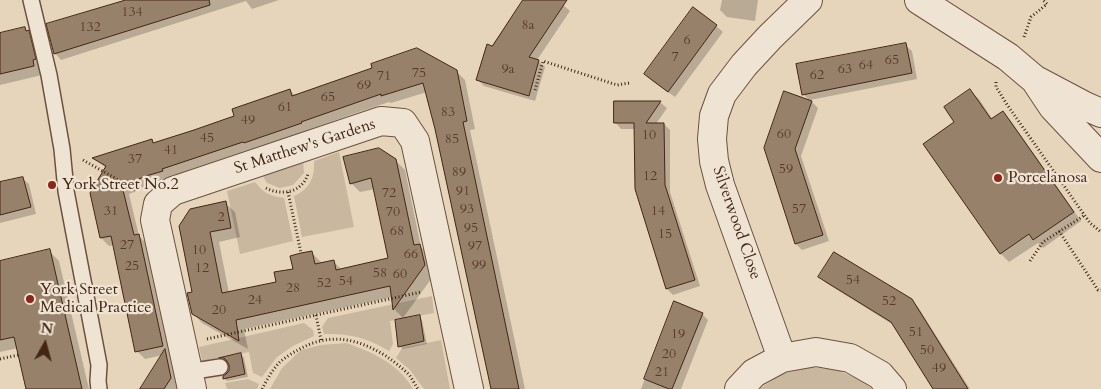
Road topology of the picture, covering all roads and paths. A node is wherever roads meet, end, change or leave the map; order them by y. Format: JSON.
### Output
{"nodes":[{"id":1,"x":30,"y":0,"type":"edge"},
{"id":2,"x":808,"y":0,"type":"edge"},
{"id":3,"x":919,"y":0,"type":"edge"},
{"id":4,"x":1043,"y":0,"type":"edge"},
{"id":5,"x":1024,"y":39,"type":"dead end"},
{"id":6,"x":1034,"y":78,"type":"junction"},
{"id":7,"x":996,"y":79,"type":"dead end"},
{"id":8,"x":629,"y":83,"type":"dead end"},
{"id":9,"x":535,"y":90,"type":"dead end"},
{"id":10,"x":1101,"y":113,"type":"edge"},
{"id":11,"x":62,"y":149,"type":"junction"},
{"id":12,"x":1101,"y":158,"type":"edge"},
{"id":13,"x":288,"y":192,"type":"dead end"},
{"id":14,"x":158,"y":204,"type":"junction"},
{"id":15,"x":1085,"y":215,"type":"junction"},
{"id":16,"x":1059,"y":232,"type":"junction"},
{"id":17,"x":1101,"y":232,"type":"edge"},
{"id":18,"x":301,"y":253,"type":"dead end"},
{"id":19,"x":1030,"y":261,"type":"dead end"},
{"id":20,"x":446,"y":286,"type":"junction"},
{"id":21,"x":1101,"y":290,"type":"edge"},
{"id":22,"x":316,"y":315,"type":"junction"},
{"id":23,"x":320,"y":340,"type":"junction"},
{"id":24,"x":182,"y":345,"type":"junction"},
{"id":25,"x":18,"y":355,"type":"dead end"},
{"id":26,"x":782,"y":358,"type":"junction"},
{"id":27,"x":0,"y":359,"type":"edge"},
{"id":28,"x":220,"y":367,"type":"dead end"},
{"id":29,"x":190,"y":381,"type":"edge"},
{"id":30,"x":99,"y":389,"type":"edge"},
{"id":31,"x":262,"y":389,"type":"edge"},
{"id":32,"x":418,"y":389,"type":"edge"},
{"id":33,"x":469,"y":389,"type":"edge"},
{"id":34,"x":739,"y":389,"type":"edge"},
{"id":35,"x":892,"y":389,"type":"edge"}],
"edges":[{"from":1,"to":11,"type":"lane"},
{"from":2,"to":26,"type":"street","name":"Silverwood Close"},
{"from":3,"to":6,"type":"street"},
{"from":4,"to":5,"type":"path"},
{"from":6,"to":10,"type":"street"},
{"from":6,"to":12,"type":"street"},
{"from":7,"to":15,"type":"path"},
{"from":8,"to":9,"type":"path"},
{"from":11,"to":14,"type":"path"},
{"from":11,"to":30,"type":"lane"},
{"from":13,"to":18,"type":"path"},
{"from":14,"to":20,"type":"street","name":"St Matthew's Gardens"},
{"from":14,"to":24,"type":"street"},
{"from":15,"to":16,"type":"path"},
{"from":15,"to":17,"type":"path"},
{"from":16,"to":19,"type":"path"},
{"from":16,"to":21,"type":"path"},
{"from":20,"to":22,"type":"path"},
{"from":20,"to":33,"type":"street","name":"St Matthew's Gardens"},
{"from":22,"to":23,"type":"path"},
{"from":22,"to":24,"type":"path"},
{"from":23,"to":31,"type":"path"},
{"from":23,"to":32,"type":"path"},
{"from":24,"to":29,"type":"street"},
{"from":25,"to":27,"type":"path"},
{"from":26,"to":34,"type":"street"},
{"from":26,"to":35,"type":"street"},
{"from":28,"to":29,"type":"lane"}]}
